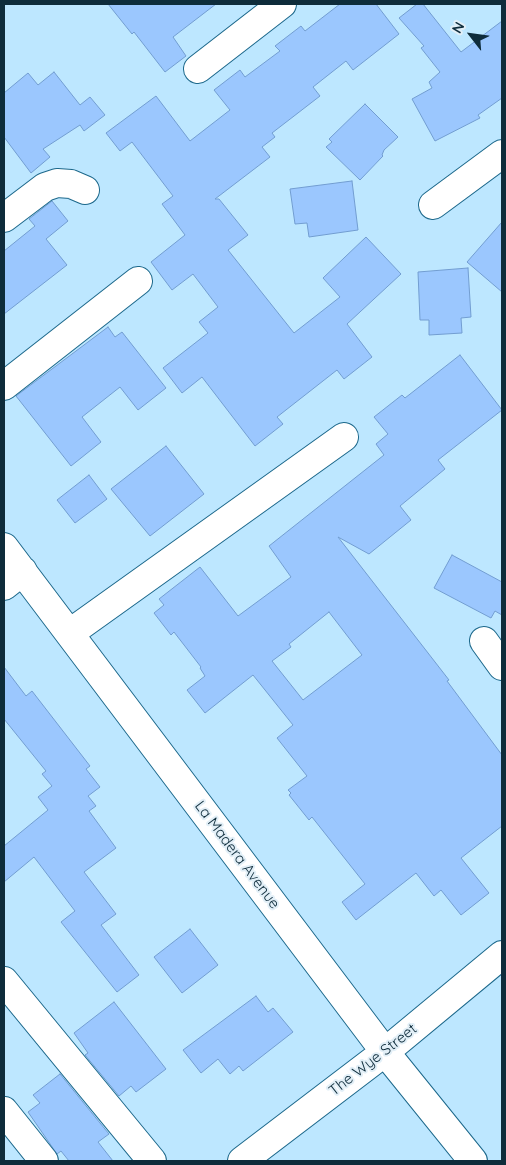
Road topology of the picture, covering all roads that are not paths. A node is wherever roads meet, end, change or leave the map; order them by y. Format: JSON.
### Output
{"nodes":[{"id":1,"x":282,"y":4,"type":"edge"},
{"id":2,"x":198,"y":69,"type":"dead end"},
{"id":3,"x":502,"y":154,"type":"edge"},
{"id":4,"x":85,"y":190,"type":"dead end"},
{"id":5,"x":433,"y":206,"type":"dead end"},
{"id":6,"x":4,"y":218,"type":"edge"},
{"id":7,"x":138,"y":281,"type":"dead end"},
{"id":8,"x":4,"y":386,"type":"edge"},
{"id":9,"x":344,"y":437,"type":"dead end"},
{"id":10,"x":4,"y":547,"type":"edge"},
{"id":11,"x":13,"y":578,"type":"edge"},
{"id":12,"x":70,"y":633,"type":"junction"},
{"id":13,"x":484,"y":641,"type":"dead end"},
{"id":14,"x":502,"y":666,"type":"edge"},
{"id":15,"x":502,"y":955,"type":"edge"},
{"id":16,"x":4,"y":981,"type":"edge"},
{"id":17,"x":385,"y":1052,"type":"junction"},
{"id":18,"x":4,"y":1111,"type":"edge"},
{"id":19,"x":44,"y":1161,"type":"edge"},
{"id":20,"x":152,"y":1161,"type":"edge"},
{"id":21,"x":242,"y":1161,"type":"edge"},
{"id":22,"x":473,"y":1161,"type":"edge"}],
"edges":[{"from":1,"to":2,"type":"street"},
{"from":3,"to":5,"type":"street"},
{"from":4,"to":6,"type":"street"},
{"from":7,"to":8,"type":"street"},
{"from":9,"to":12,"type":"street"},
{"from":10,"to":11,"type":"street","name":"La Madera Avenue"},
{"from":11,"to":12,"type":"street","name":"La Madera Avenue"},
{"from":12,"to":17,"type":"street","name":"La Madera Avenue"},
{"from":13,"to":14,"type":"street"},
{"from":15,"to":17,"type":"street","name":"The Wye Street"},
{"from":16,"to":20,"type":"street"},
{"from":17,"to":21,"type":"street","name":"The Wye Street"},
{"from":17,"to":22,"type":"street","name":"La Madera Avenue"},
{"from":18,"to":19,"type":"street"}]}
